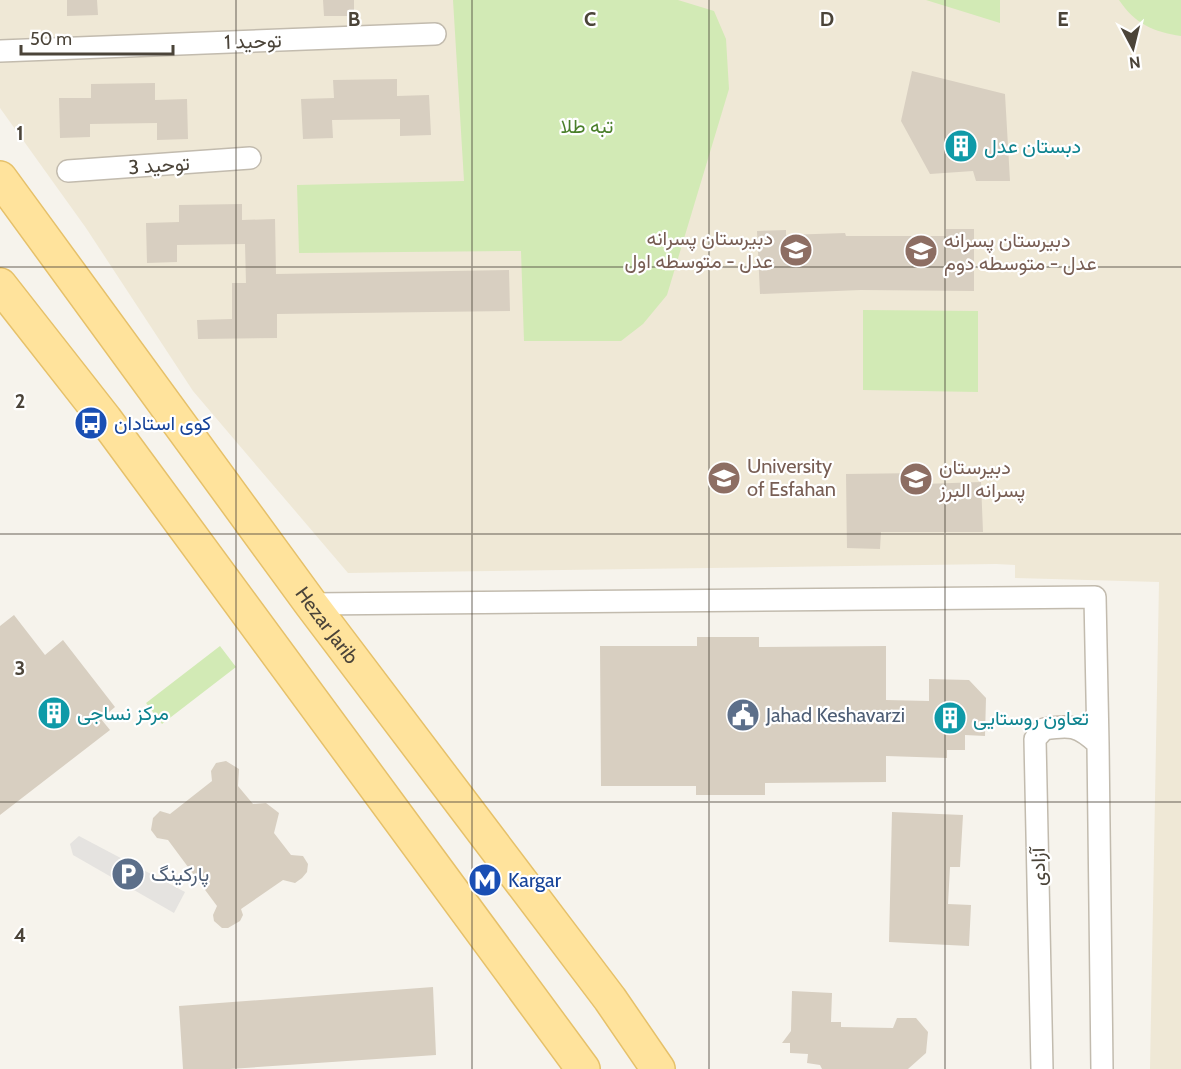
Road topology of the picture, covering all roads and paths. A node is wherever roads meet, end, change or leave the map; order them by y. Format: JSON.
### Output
{"nodes":[{"id":1,"x":435,"y":34,"type":"dead end"},
{"id":2,"x":0,"y":51,"type":"edge"},
{"id":3,"x":250,"y":158,"type":"dead end"},
{"id":4,"x":68,"y":171,"type":"dead end"},
{"id":5,"x":0,"y":178,"type":"edge"},
{"id":6,"x":2,"y":290,"type":"edge"},
{"id":7,"x":311,"y":604,"type":"junction"},
{"id":8,"x":1098,"y":744,"type":"junction"},
{"id":9,"x":583,"y":1069,"type":"edge"},
{"id":10,"x":658,"y":1069,"type":"edge"},
{"id":11,"x":1042,"y":1069,"type":"edge"},
{"id":12,"x":1102,"y":1069,"type":"edge"}],
"edges":[{"from":1,"to":2,"type":"street","name":"توحید 1"},
{"from":3,"to":4,"type":"street","name":"توحید 3"},
{"from":5,"to":7,"type":"main road","name":"Hezar Jarib"},
{"from":6,"to":9,"type":"main road"},
{"from":7,"to":8,"type":"street"},
{"from":7,"to":10,"type":"main road","name":"Hezar Jarib"},
{"from":8,"to":11,"type":"street","name":"آزادی"},
{"from":8,"to":12,"type":"street"}]}
